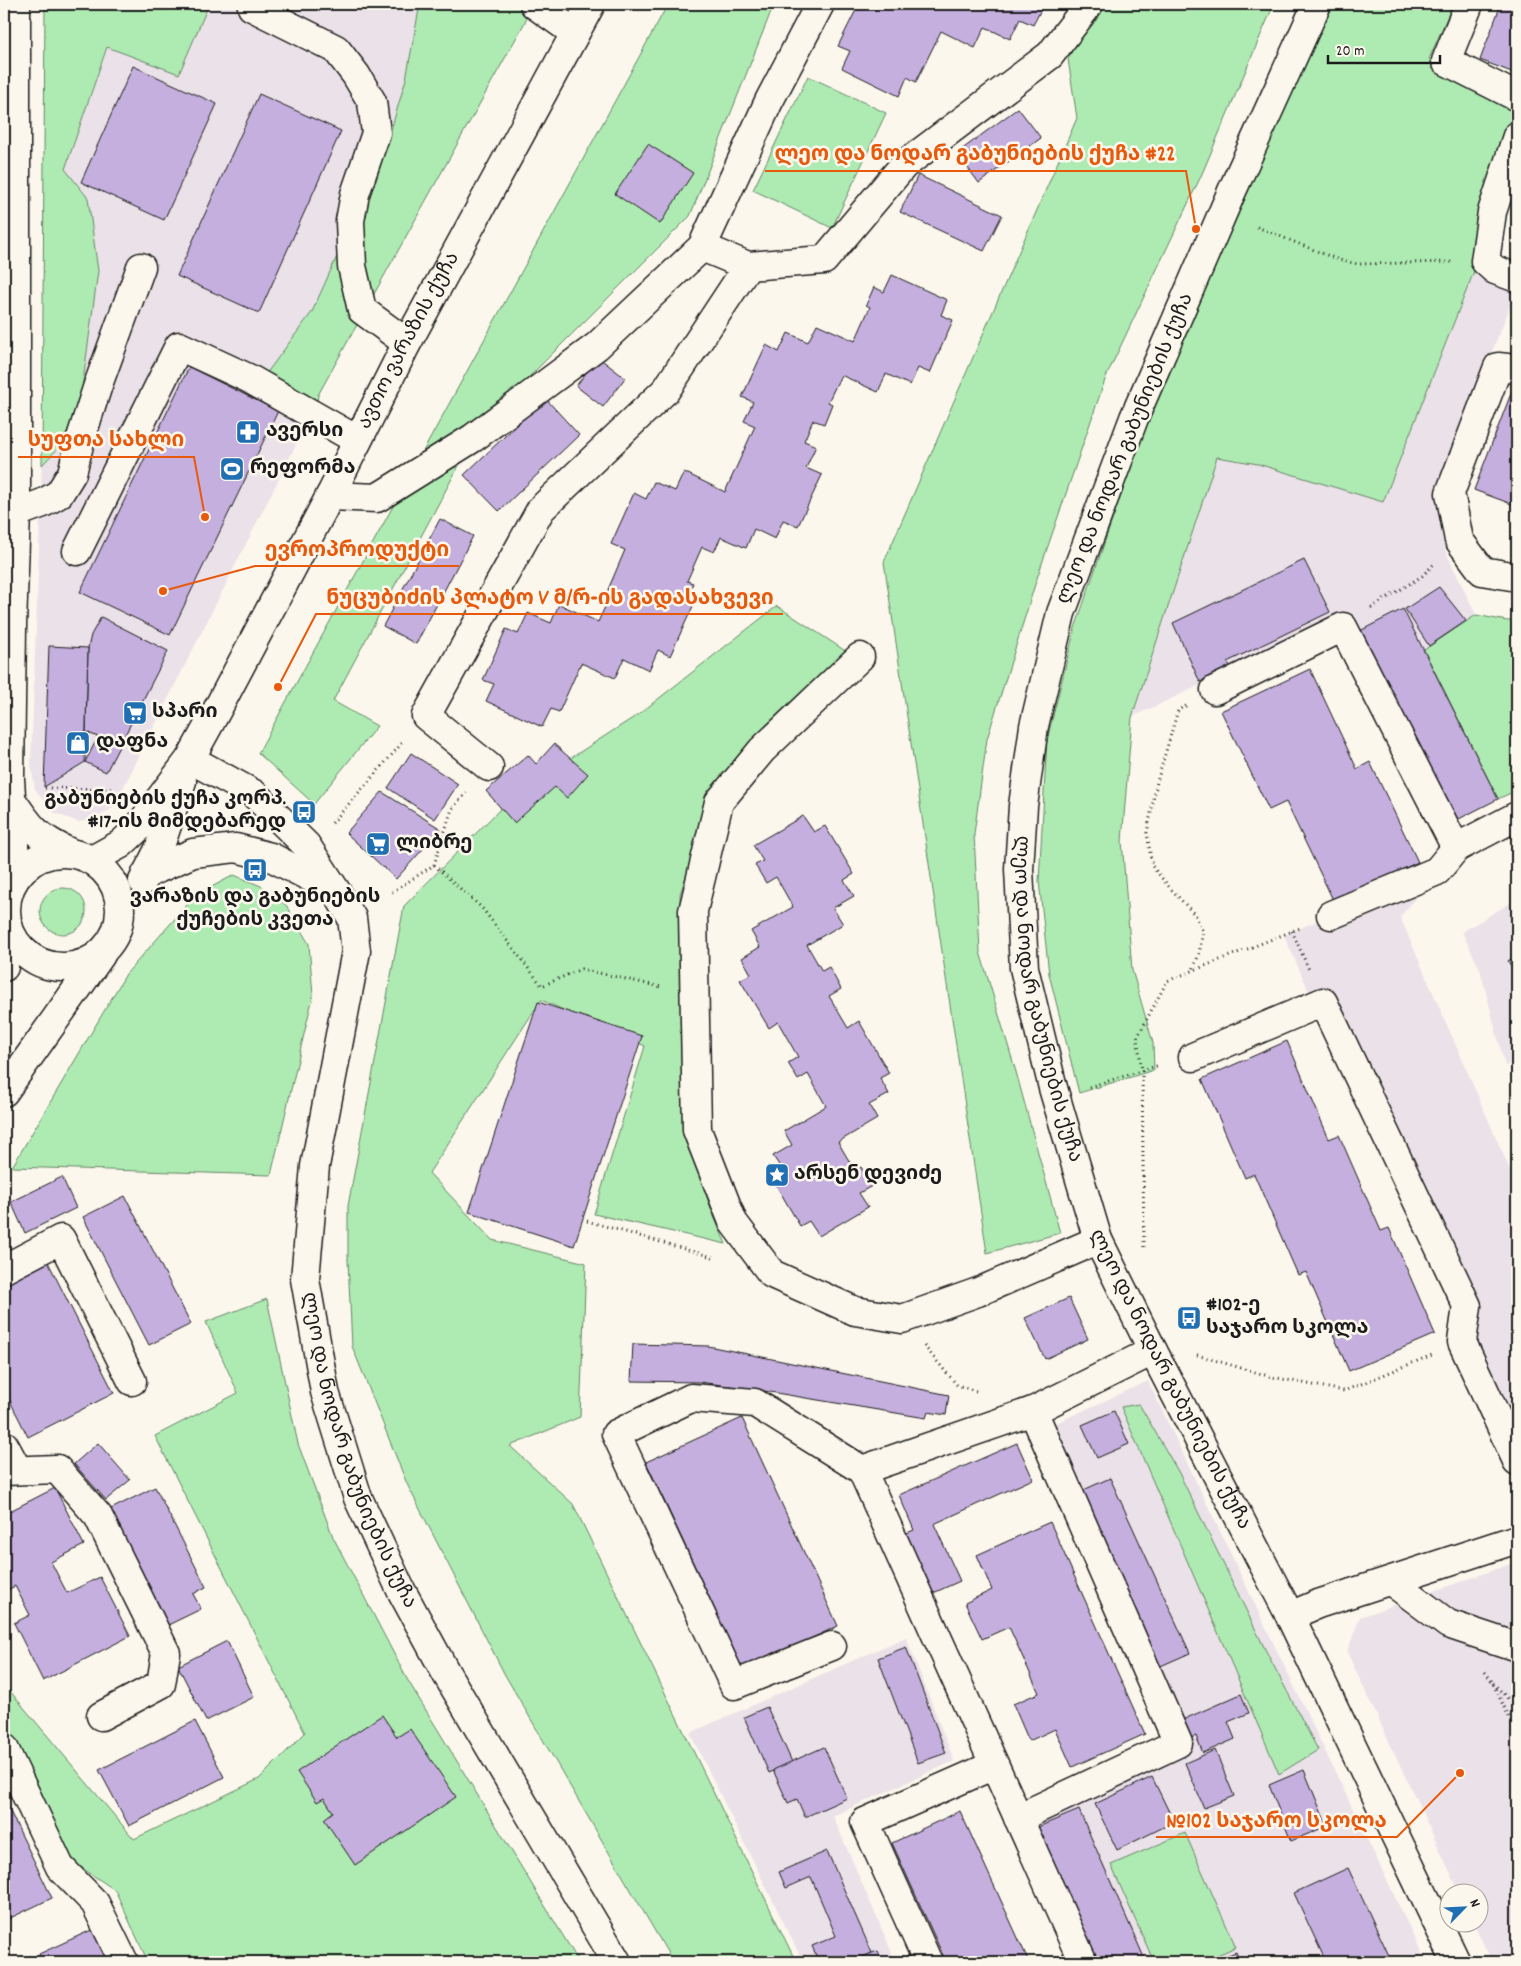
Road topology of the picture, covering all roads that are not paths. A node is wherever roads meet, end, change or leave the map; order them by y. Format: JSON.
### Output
{"nodes":[{"id":1,"x":16,"y":4,"type":"edge"},
{"id":2,"x":534,"y":4,"type":"edge"},
{"id":3,"x":591,"y":4,"type":"edge"},
{"id":4,"x":820,"y":4,"type":"edge"},
{"id":5,"x":1089,"y":4,"type":"edge"},
{"id":6,"x":1317,"y":4,"type":"edge"},
{"id":7,"x":1469,"y":4,"type":"edge"},
{"id":8,"x":252,"y":7,"type":"dead end"},
{"id":9,"x":575,"y":33,"type":"junction"},
{"id":10,"x":1517,"y":97,"type":"edge"},
{"id":11,"x":1517,"y":136,"type":"edge"},
{"id":12,"x":702,"y":247,"type":"junction"},
{"id":13,"x":748,"y":266,"type":"junction"},
{"id":14,"x":141,"y":267,"type":"dead end"},
{"id":15,"x":1517,"y":278,"type":"edge"},
{"id":16,"x":407,"y":343,"type":"junction"},
{"id":17,"x":1517,"y":369,"type":"edge"},
{"id":18,"x":357,"y":440,"type":"junction"},
{"id":19,"x":330,"y":496,"type":"junction"},
{"id":20,"x":16,"y":513,"type":"junction"},
{"id":21,"x":77,"y":551,"type":"dead end"},
{"id":22,"x":1517,"y":577,"type":"edge"},
{"id":23,"x":8,"y":625,"type":"edge"},
{"id":24,"x":860,"y":657,"type":"dead end"},
{"id":25,"x":1215,"y":690,"type":"road end"},
{"id":26,"x":190,"y":759,"type":"junction"},
{"id":27,"x":489,"y":767,"type":"road end"},
{"id":28,"x":11,"y":799,"type":"junction"},
{"id":29,"x":1517,"y":816,"type":"edge"},
{"id":30,"x":1456,"y":848,"type":"junction"},
{"id":31,"x":81,"y":856,"type":"junction"},
{"id":32,"x":146,"y":874,"type":"junction"},
{"id":33,"x":16,"y":877,"type":"junction"},
{"id":34,"x":336,"y":890,"type":"junction"},
{"id":35,"x":1331,"y":915,"type":"dead end"},
{"id":36,"x":7,"y":925,"type":"junction"},
{"id":37,"x":109,"y":943,"type":"junction"},
{"id":38,"x":4,"y":967,"type":"edge"},
{"id":39,"x":1192,"y":1057,"type":"dead end"},
{"id":40,"x":4,"y":1092,"type":"edge"},
{"id":41,"x":1098,"y":1240,"type":"junction"},
{"id":42,"x":4,"y":1269,"type":"edge"},
{"id":43,"x":1153,"y":1352,"type":"junction"},
{"id":44,"x":132,"y":1381,"type":"dead end"},
{"id":45,"x":1033,"y":1411,"type":"junction"},
{"id":46,"x":4,"y":1445,"type":"edge"},
{"id":47,"x":1517,"y":1461,"type":"edge"},
{"id":48,"x":10,"y":1470,"type":"edge"},
{"id":49,"x":862,"y":1470,"type":"junction"},
{"id":50,"x":1517,"y":1539,"type":"edge"},
{"id":51,"x":1391,"y":1581,"type":"junction"},
{"id":52,"x":1290,"y":1616,"type":"junction"},
{"id":53,"x":832,"y":1646,"type":"dead end"},
{"id":54,"x":1517,"y":1647,"type":"edge"},
{"id":55,"x":101,"y":1716,"type":"dead end"},
{"id":56,"x":4,"y":1748,"type":"edge"},
{"id":57,"x":994,"y":1764,"type":"junction"},
{"id":58,"x":1018,"y":1818,"type":"junction"},
{"id":59,"x":1451,"y":1958,"type":"edge"},
{"id":60,"x":124,"y":1962,"type":"edge"},
{"id":61,"x":616,"y":1962,"type":"edge"},
{"id":62,"x":928,"y":1962,"type":"edge"},
{"id":63,"x":1083,"y":1962,"type":"edge"}],
"edges":[{"from":1,"to":20,"type":"street"},
{"from":2,"to":9,"type":"street"},
{"from":3,"to":9,"type":"street","name":"ავთო ვარაზის ქუჩა"},
{"from":4,"to":12,"type":"street"},
{"from":5,"to":13,"type":"street"},
{"from":6,"to":41,"type":"street","name":"ლეო და ნოდარ გაბუნიების ქუჩა"},
{"from":7,"to":10,"type":"street"},
{"from":8,"to":16,"type":"street"},
{"from":9,"to":16,"type":"street","name":"ავთო ვარაზის ქუჩა"},
{"from":11,"to":15,"type":"street"},
{"from":12,"to":13,"type":"street"},
{"from":12,"to":19,"type":"street"},
{"from":13,"to":27,"type":"street"},
{"from":14,"to":20,"type":"street"},
{"from":16,"to":18,"type":"street","name":"ავთო ვარაზის ქუჩა"},
{"from":17,"to":22,"type":"street"},
{"from":18,"to":19,"type":"street","name":"ავთო ვარაზის ქუჩა"},
{"from":18,"to":21,"type":"street"},
{"from":19,"to":26,"type":"street","name":"ავთო ვარაზის ქუჩა"},
{"from":20,"to":23,"type":"street"},
{"from":23,"to":28,"type":"street"},
{"from":24,"to":41,"type":"street"},
{"from":25,"to":30,"type":"street"},
{"from":26,"to":31,"type":"street","name":"ავთო ვარაზის ქუჩა"},
{"from":26,"to":32,"type":"street","name":"ავთო ვარაზის ქუჩა"},
{"from":26,"to":34,"type":"street","name":"ლეო და ნოდარ გაბუნიების ქუჩა"},
{"from":28,"to":31,"type":"street"},
{"from":28,"to":33,"type":"street"},
{"from":29,"to":30,"type":"street"},
{"from":30,"to":35,"type":"street"},
{"from":31,"to":33,"type":"street"},
{"from":31,"to":37,"type":"street"},
{"from":32,"to":34,"type":"street"},
{"from":32,"to":37,"type":"street","name":"ავთო ვარაზის ქუჩა"},
{"from":33,"to":36,"type":"street"},
{"from":34,"to":61,"type":"street","name":"ლეო და ნოდარ გაბუნიების ქუჩა"},
{"from":36,"to":37,"type":"street"},
{"from":36,"to":38,"type":"street"},
{"from":37,"to":40,"type":"street","name":"ავთო ვარაზის ქუჩა"},
{"from":39,"to":47,"type":"street"},
{"from":41,"to":43,"type":"street","name":"ლეო და ნოდარ გაბუნიების ქუჩა"},
{"from":42,"to":44,"type":"street"},
{"from":43,"to":45,"type":"street"},
{"from":43,"to":52,"type":"street","name":"ლეო და ნოდარ გაბუნიების ქუჩა"},
{"from":45,"to":49,"type":"street"},
{"from":45,"to":58,"type":"street"},
{"from":46,"to":48,"type":"street"},
{"from":48,"to":55,"type":"street"},
{"from":49,"to":53,"type":"street"},
{"from":49,"to":57,"type":"street"},
{"from":50,"to":51,"type":"street"},
{"from":51,"to":52,"type":"street"},
{"from":51,"to":54,"type":"street"},
{"from":52,"to":59,"type":"street","name":"ლეო და ნოდარ გაბუნიების ქუჩა"},
{"from":56,"to":60,"type":"street"},
{"from":57,"to":58,"type":"street"},
{"from":57,"to":62,"type":"street"},
{"from":58,"to":63,"type":"street"}]}
